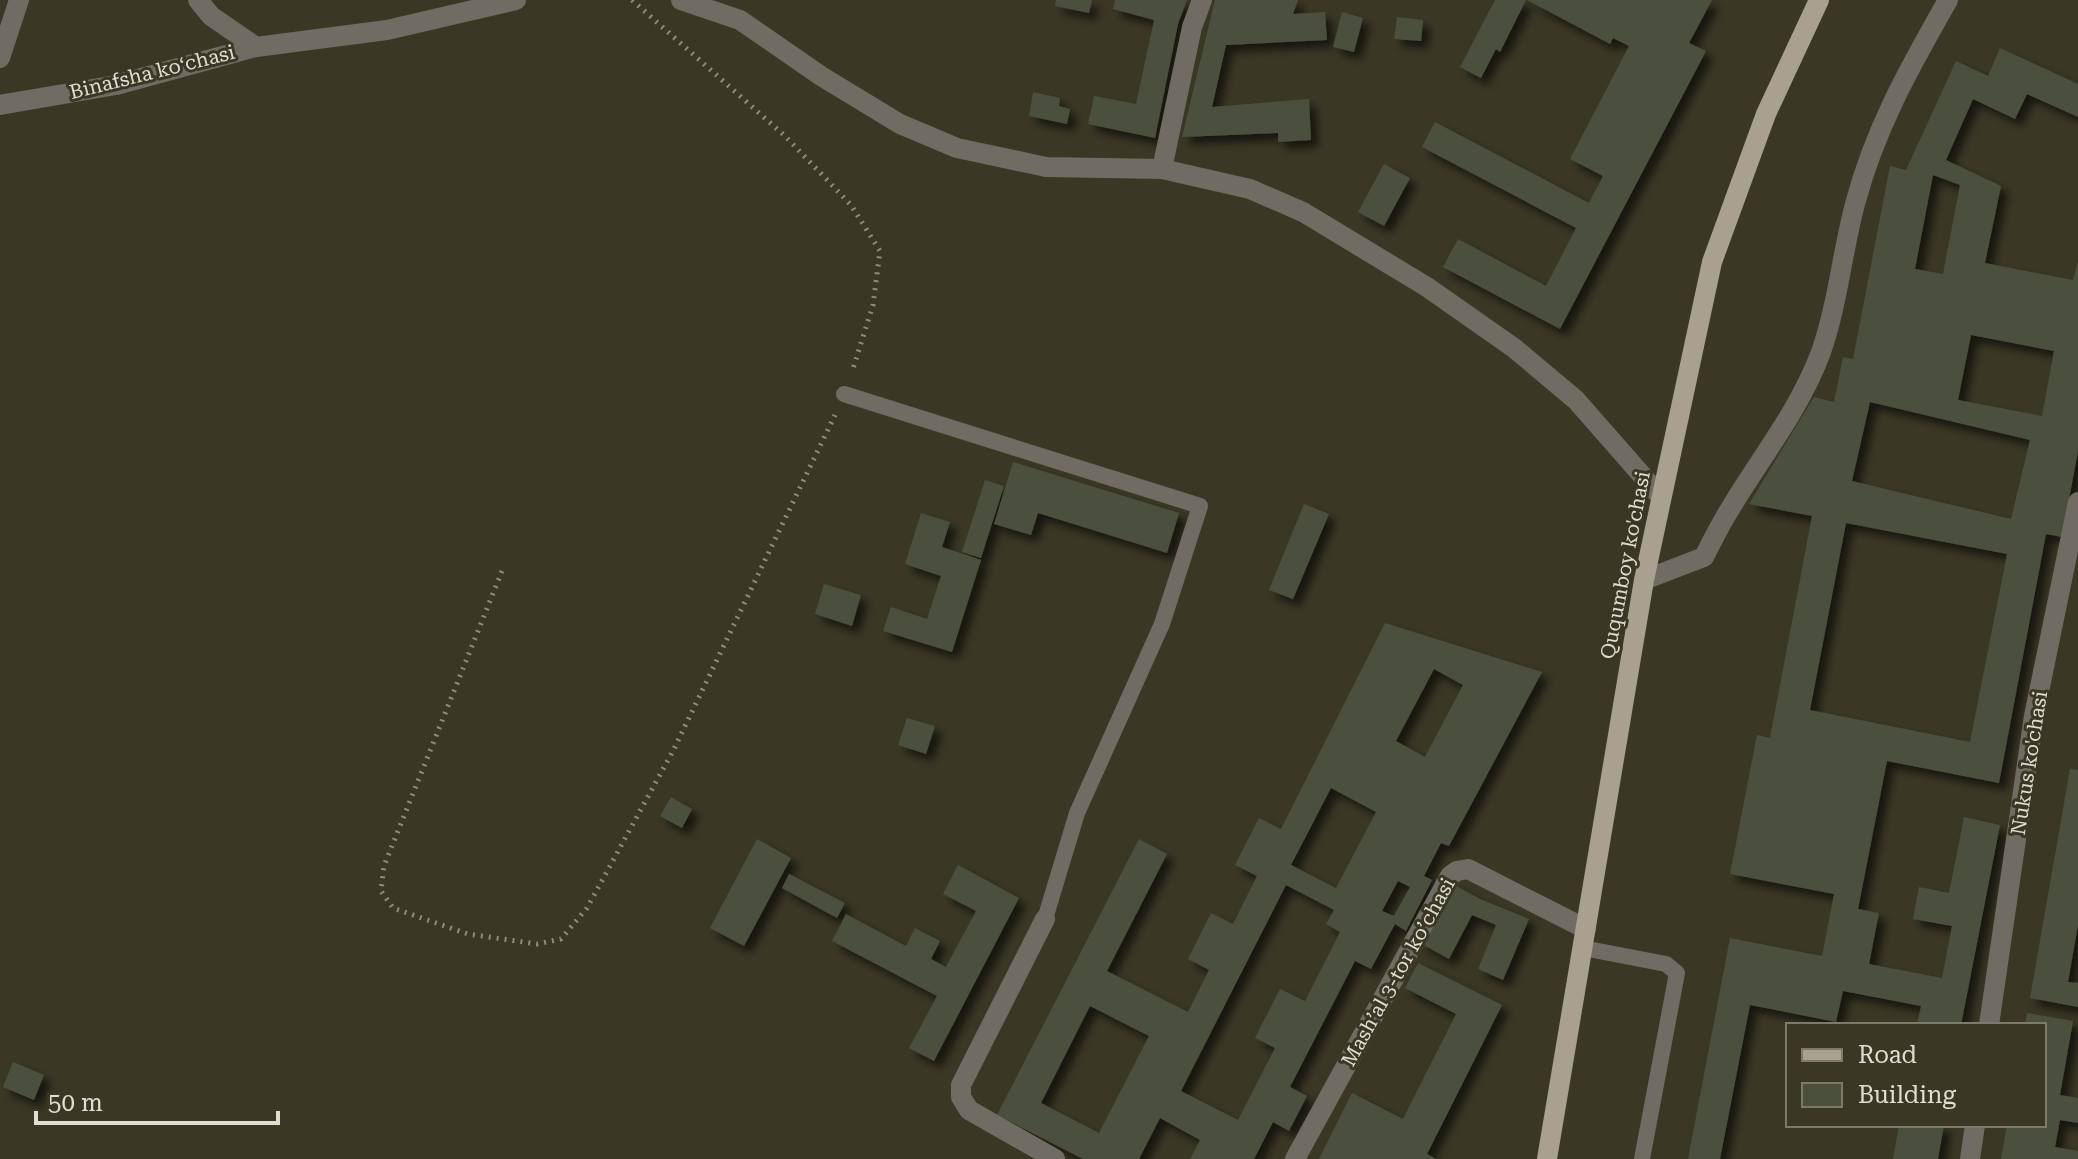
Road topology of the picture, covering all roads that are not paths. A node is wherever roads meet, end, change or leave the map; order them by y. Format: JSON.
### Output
{"nodes":[{"id":1,"x":19,"y":0,"type":"edge"},
{"id":2,"x":198,"y":0,"type":"edge"},
{"id":3,"x":516,"y":0,"type":"edge"},
{"id":4,"x":681,"y":0,"type":"edge"},
{"id":5,"x":1202,"y":0,"type":"edge"},
{"id":6,"x":1819,"y":0,"type":"edge"},
{"id":7,"x":1948,"y":0,"type":"edge"},
{"id":8,"x":256,"y":47,"type":"junction"},
{"id":9,"x":0,"y":58,"type":"edge"},
{"id":10,"x":0,"y":105,"type":"edge"},
{"id":11,"x":1162,"y":169,"type":"junction"},
{"id":12,"x":844,"y":394,"type":"road end"},
{"id":13,"x":1661,"y":497,"type":"junction"},
{"id":14,"x":2078,"y":502,"type":"edge"},
{"id":15,"x":1644,"y":580,"type":"junction"},
{"id":16,"x":1045,"y":919,"type":"joint"},
{"id":17,"x":1585,"y":938,"type":"junction"},
{"id":18,"x":1989,"y":1023,"type":"edge"},
{"id":19,"x":1975,"y":1127,"type":"edge"},
{"id":20,"x":1055,"y":1159,"type":"edge"},
{"id":21,"x":1295,"y":1159,"type":"edge"},
{"id":22,"x":1547,"y":1159,"type":"edge"},
{"id":23,"x":1642,"y":1159,"type":"edge"},
{"id":24,"x":1970,"y":1159,"type":"edge"}],
"edges":[{"from":1,"to":9,"type":"street"},
{"from":2,"to":8,"type":"street"},
{"from":3,"to":8,"type":"street","name":"Binafsha koʻchasi"},
{"from":4,"to":11,"type":"street"},
{"from":5,"to":11,"type":"street"},
{"from":6,"to":13,"type":"main road","name":"Ququmboy ko'chasi"},
{"from":7,"to":15,"type":"street"},
{"from":8,"to":10,"type":"street","name":"Binafsha koʻchasi"},
{"from":11,"to":13,"type":"street"},
{"from":12,"to":16,"type":"lane"},
{"from":13,"to":15,"type":"main road","name":"Ququmboy ko'chasi"},
{"from":14,"to":18,"type":"street","name":"Nukus ko'chasi"},
{"from":15,"to":17,"type":"main road","name":"Ququmboy ko'chasi"},
{"from":16,"to":20,"type":"street"},
{"from":17,"to":21,"type":"street","name":"Mashʼal 3-tor koʼchasi"},
{"from":17,"to":22,"type":"main road","name":"Ququmboy ko'chasi"},
{"from":17,"to":23,"type":"lane"},
{"from":19,"to":24,"type":"street"}]}
